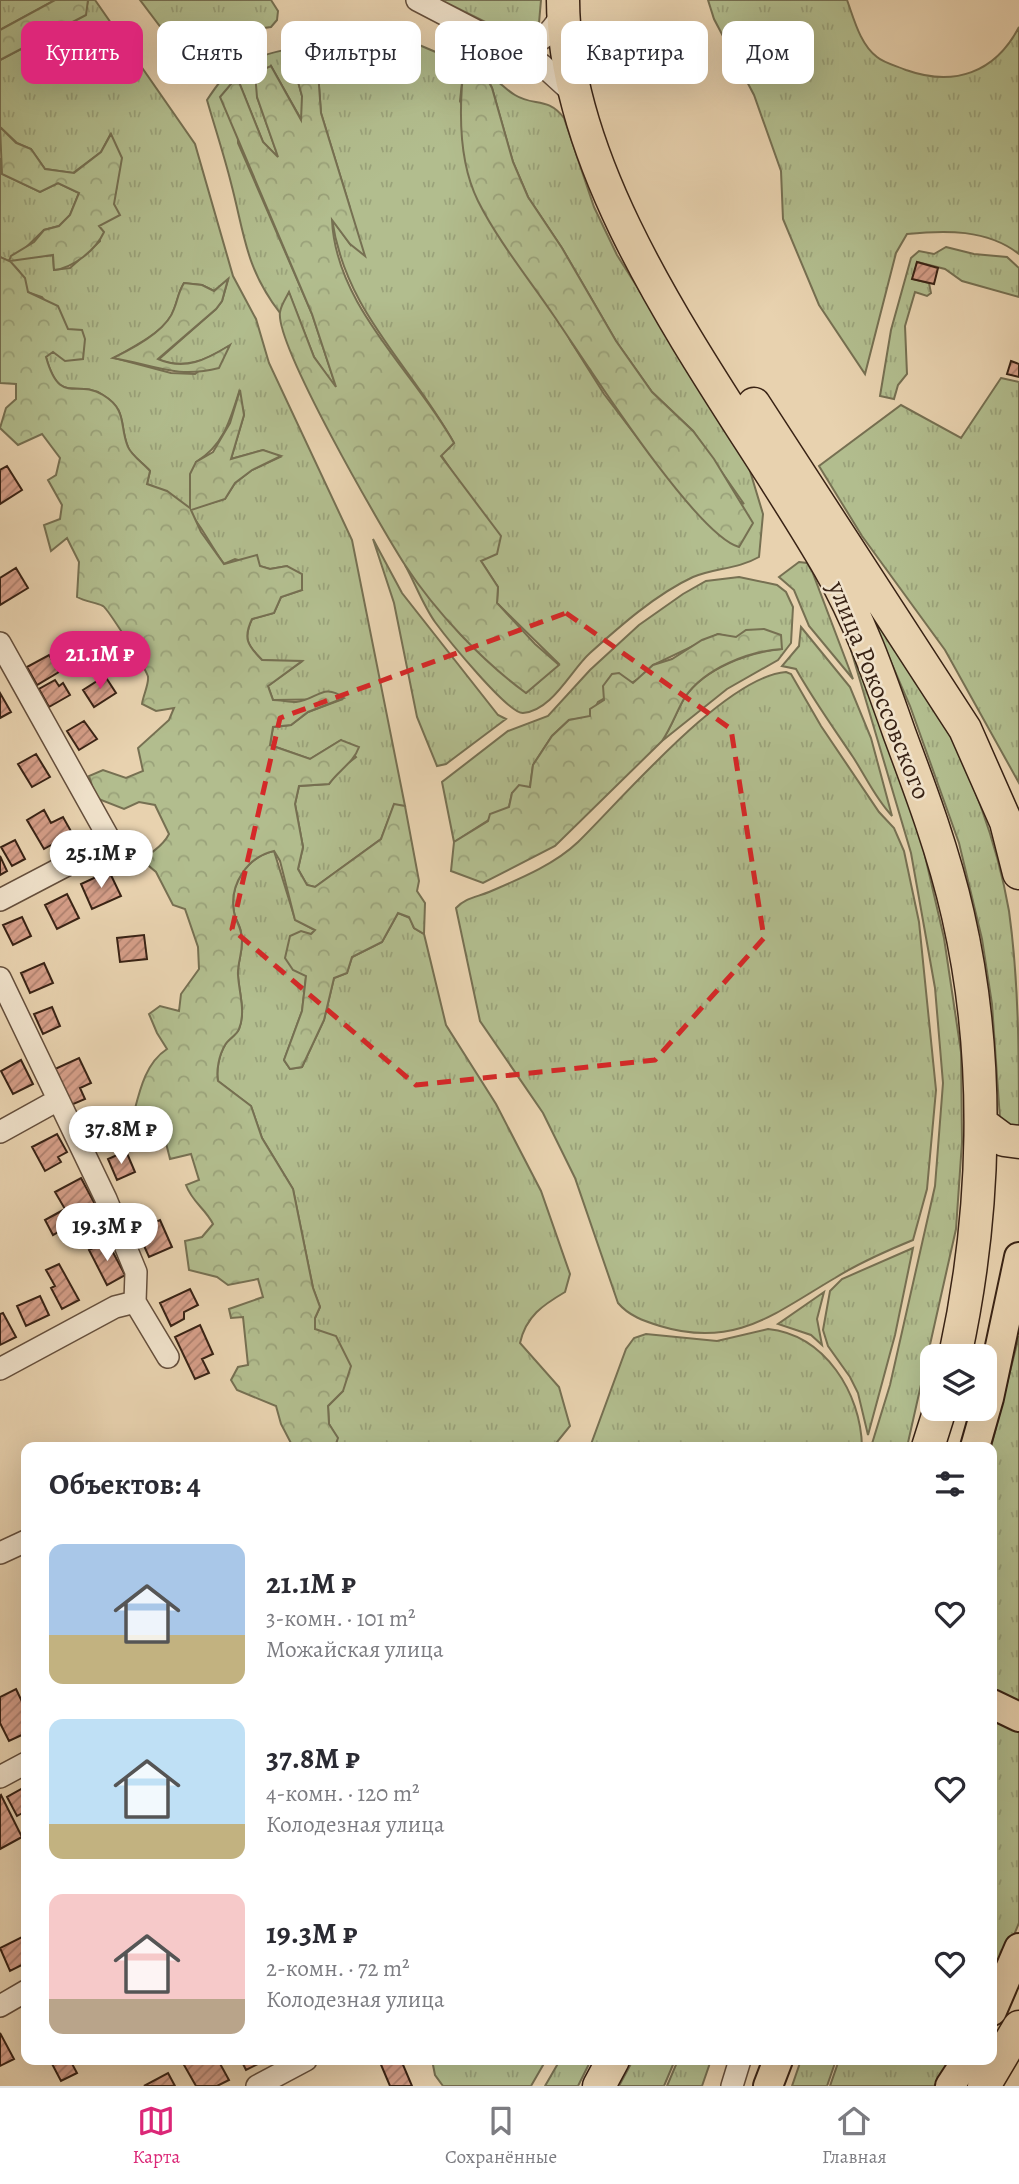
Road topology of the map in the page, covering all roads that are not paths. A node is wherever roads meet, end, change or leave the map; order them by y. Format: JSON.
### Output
{"nodes":[{"id":1,"x":417,"y":0,"type":"edge"},
{"id":2,"x":569,"y":4,"type":"edge"},
{"id":3,"x":459,"y":21,"type":"edge"},
{"id":4,"x":547,"y":34,"type":"edge"},
{"id":5,"x":547,"y":70,"type":"edge"},
{"id":6,"x":577,"y":97,"type":"junction"},
{"id":7,"x":0,"y":643,"type":"edge"},
{"id":8,"x":1019,"y":873,"type":"edge"},
{"id":9,"x":0,"y":900,"type":"edge"},
{"id":10,"x":0,"y":978,"type":"edge"},
{"id":11,"x":57,"y":1101,"type":"junction"},
{"id":12,"x":981,"y":1123,"type":"junction"},
{"id":13,"x":0,"y":1132,"type":"edge"},
{"id":14,"x":1019,"y":1142,"type":"edge"},
{"id":15,"x":1019,"y":1257,"type":"edge"},
{"id":16,"x":135,"y":1302,"type":"junction"},
{"id":17,"x":956,"y":1344,"type":"edge"},
{"id":18,"x":168,"y":1357,"type":"dead end"},
{"id":19,"x":0,"y":1369,"type":"edge"},
{"id":20,"x":938,"y":1421,"type":"edge"},
{"id":21,"x":940,"y":1421,"type":"edge"},
{"id":22,"x":930,"y":1442,"type":"edge"},
{"id":23,"x":936,"y":1442,"type":"edge"},
{"id":24,"x":976,"y":1442,"type":"edge"},
{"id":25,"x":21,"y":1543,"type":"edge"},
{"id":26,"x":0,"y":1553,"type":"edge"},
{"id":27,"x":997,"y":1706,"type":"edge"},
{"id":28,"x":1019,"y":1717,"type":"edge"},
{"id":29,"x":21,"y":1766,"type":"edge"},
{"id":30,"x":0,"y":1777,"type":"edge"},
{"id":31,"x":1019,"y":1948,"type":"edge"},
{"id":32,"x":21,"y":1994,"type":"edge"},
{"id":33,"x":997,"y":1999,"type":"edge"},
{"id":34,"x":0,"y":2006,"type":"edge"},
{"id":35,"x":1019,"y":2027,"type":"edge"},
{"id":36,"x":997,"y":2064,"type":"edge"},
{"id":37,"x":297,"y":2065,"type":"edge"},
{"id":38,"x":610,"y":2065,"type":"edge"},
{"id":39,"x":738,"y":2065,"type":"edge"},
{"id":40,"x":773,"y":2065,"type":"edge"},
{"id":41,"x":964,"y":2065,"type":"edge"},
{"id":42,"x":996,"y":2065,"type":"edge"},
{"id":43,"x":257,"y":2086,"type":"edge"},
{"id":44,"x":599,"y":2086,"type":"edge"},
{"id":45,"x":732,"y":2086,"type":"edge"},
{"id":46,"x":767,"y":2086,"type":"edge"},
{"id":47,"x":950,"y":2086,"type":"edge"},
{"id":48,"x":984,"y":2086,"type":"edge"}],
"edges":[{"from":1,"to":3,"type":"street"},
{"from":2,"to":4,"type":"street"},
{"from":2,"to":6,"type":"highway","name":"улица Рокоссовского"},
{"from":2,"to":8,"type":"highway","name":"улица Рокоссовского"},
{"from":5,"to":6,"type":"street"},
{"from":6,"to":12,"type":"highway","name":"улица Рокоссовского"},
{"from":7,"to":9,"type":"street"},
{"from":10,"to":11,"type":"street"},
{"from":11,"to":13,"type":"street"},
{"from":11,"to":16,"type":"street"},
{"from":12,"to":14,"type":"highway"},
{"from":12,"to":17,"type":"highway","name":"улица Рокоссовского"},
{"from":15,"to":24,"type":"main road"},
{"from":16,"to":18,"type":"street"},
{"from":16,"to":19,"type":"street"},
{"from":20,"to":22,"type":"highway"},
{"from":21,"to":23,"type":"main road"},
{"from":25,"to":26,"type":"street"},
{"from":27,"to":28,"type":"main road"},
{"from":29,"to":30,"type":"street"},
{"from":31,"to":33,"type":"main road"},
{"from":32,"to":34,"type":"street"},
{"from":35,"to":36,"type":"highway"},
{"from":37,"to":43,"type":"street"},
{"from":38,"to":44,"type":"highway"},
{"from":39,"to":45,"type":"street"},
{"from":40,"to":46,"type":"main road"},
{"from":41,"to":47,"type":"main road"},
{"from":42,"to":48,"type":"highway"}]}
